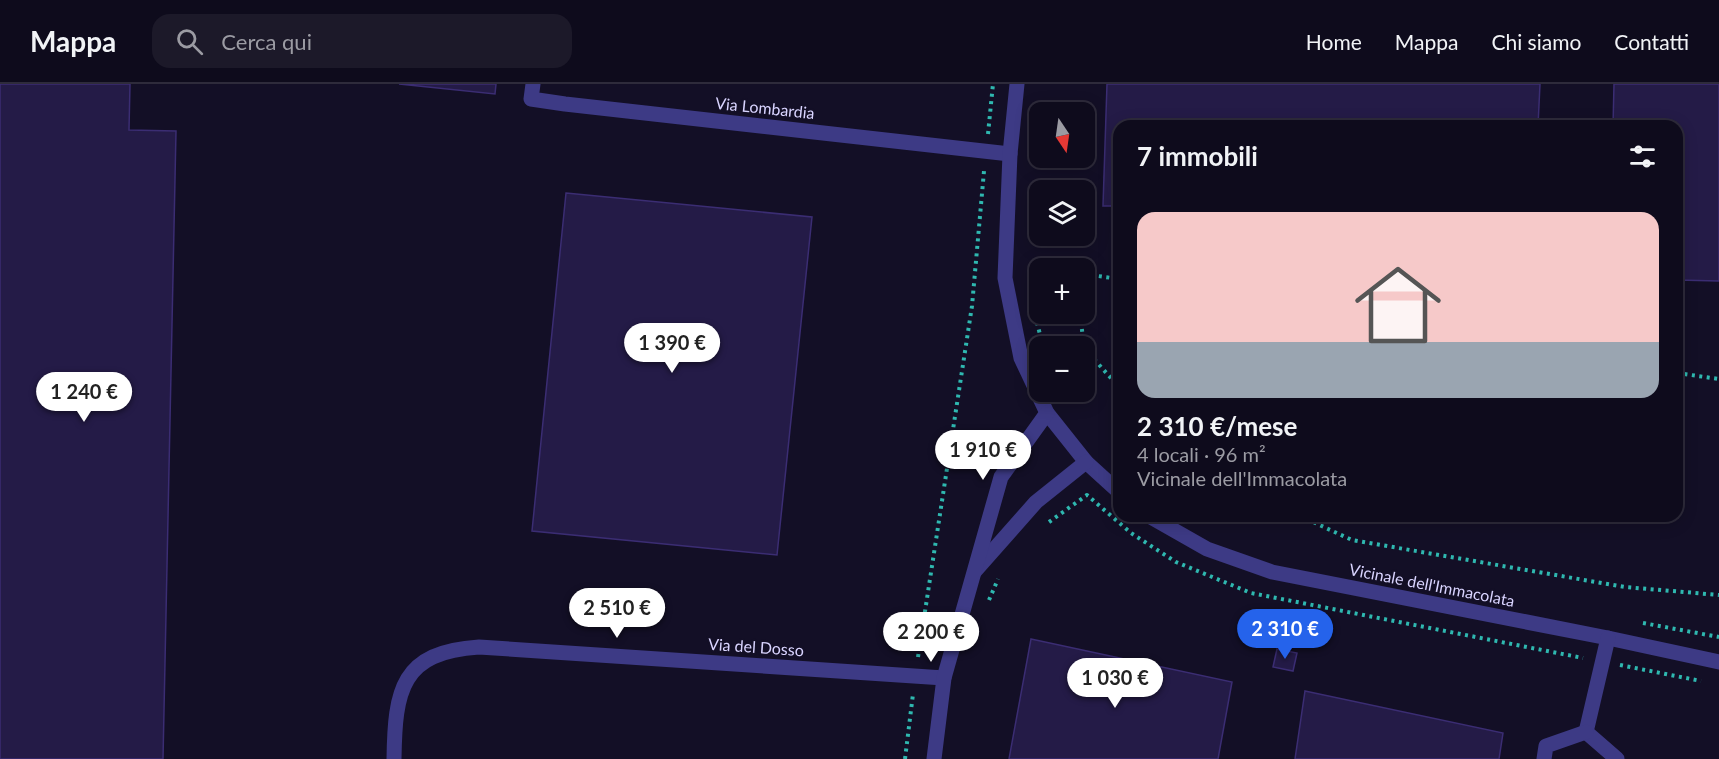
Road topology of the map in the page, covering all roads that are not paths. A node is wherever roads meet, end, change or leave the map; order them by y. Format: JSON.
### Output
{"nodes":[{"id":1,"x":533,"y":84,"type":"edge"},
{"id":2,"x":1017,"y":84,"type":"edge"},
{"id":3,"x":1010,"y":154,"type":"junction"},
{"id":4,"x":1047,"y":413,"type":"junction"},
{"id":5,"x":1086,"y":462,"type":"junction"},
{"id":6,"x":1113,"y":487,"type":"edge"},
{"id":7,"x":1160,"y":522,"type":"edge"},
{"id":8,"x":972,"y":575,"type":"junction"},
{"id":9,"x":1608,"y":638,"type":"junction"},
{"id":10,"x":1719,"y":662,"type":"edge"},
{"id":11,"x":944,"y":678,"type":"junction"},
{"id":12,"x":1586,"y":732,"type":"junction"},
{"id":13,"x":394,"y":759,"type":"edge"},
{"id":14,"x":934,"y":759,"type":"edge"},
{"id":15,"x":1544,"y":759,"type":"edge"},
{"id":16,"x":1617,"y":759,"type":"edge"}],
"edges":[{"from":1,"to":3,"type":"street","name":"Via Lombardia"},
{"from":2,"to":3,"type":"street"},
{"from":3,"to":4,"type":"street"},
{"from":4,"to":5,"type":"street"},
{"from":4,"to":8,"type":"street"},
{"from":5,"to":6,"type":"street"},
{"from":5,"to":8,"type":"street"},
{"from":7,"to":9,"type":"street","name":"Vicinale dell'Immacolata"},
{"from":8,"to":11,"type":"street"},
{"from":9,"to":10,"type":"street","name":"Vicinale dell'Immacolata"},
{"from":9,"to":12,"type":"street"},
{"from":11,"to":13,"type":"street","name":"Via del Dosso"},
{"from":11,"to":14,"type":"street"},
{"from":12,"to":15,"type":"street"},
{"from":12,"to":16,"type":"street"}]}
